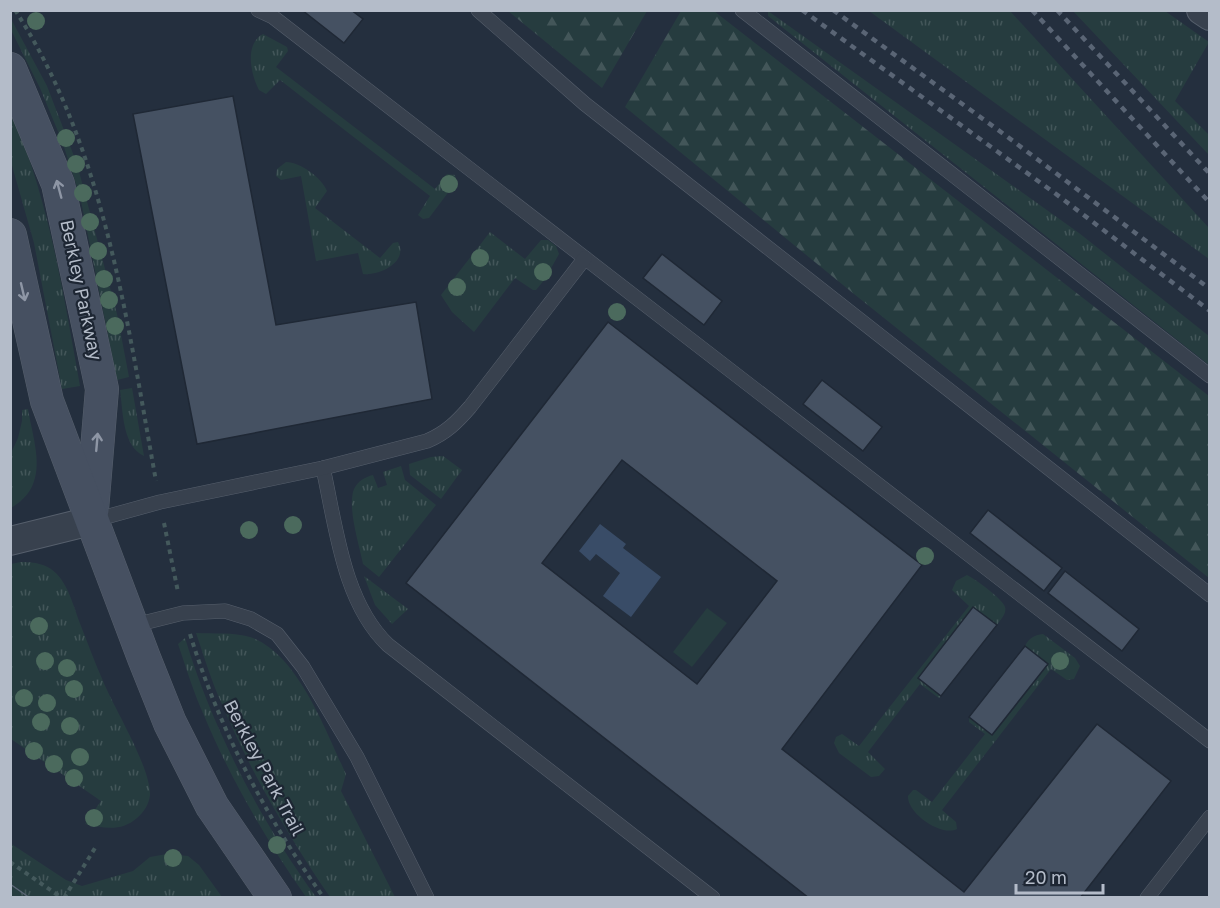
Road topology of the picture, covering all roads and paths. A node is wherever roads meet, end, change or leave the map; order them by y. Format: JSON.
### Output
{"nodes":[{"id":1,"x":258,"y":10,"type":"edge"},
{"id":2,"x":478,"y":10,"type":"edge"},
{"id":3,"x":742,"y":10,"type":"edge"},
{"id":4,"x":1201,"y":10,"type":"edge"},
{"id":5,"x":1209,"y":16,"type":"edge"},
{"id":6,"x":10,"y":69,"type":"edge"},
{"id":7,"x":10,"y":235,"type":"edge"},
{"id":8,"x":585,"y":258,"type":"junction"},
{"id":9,"x":1209,"y":376,"type":"edge"},
{"id":10,"x":138,"y":381,"type":"dead end"},
{"id":11,"x":153,"y":462,"type":"dead end"},
{"id":12,"x":323,"y":468,"type":"junction"},
{"id":13,"x":91,"y":521,"type":"junction"},
{"id":14,"x":167,"y":540,"type":"dead end"},
{"id":15,"x":10,"y":541,"type":"edge"},
{"id":16,"x":1209,"y":595,"type":"edge"},
{"id":17,"x":183,"y":613,"type":"junction"},
{"id":18,"x":131,"y":626,"type":"junction"},
{"id":19,"x":1209,"y":741,"type":"edge"},
{"id":20,"x":1209,"y":817,"type":"edge"},
{"id":21,"x":95,"y":848,"type":"dead end"},
{"id":22,"x":10,"y":862,"type":"edge"},
{"id":23,"x":63,"y":897,"type":"edge"},
{"id":24,"x":275,"y":897,"type":"edge"},
{"id":25,"x":324,"y":897,"type":"edge"},
{"id":26,"x":428,"y":897,"type":"edge"},
{"id":27,"x":713,"y":897,"type":"edge"},
{"id":28,"x":1147,"y":897,"type":"edge"}],
"edges":[{"from":1,"to":8,"type":"lane"},
{"from":2,"to":16,"type":"lane"},
{"from":3,"to":9,"type":"lane"},
{"from":4,"to":5,"type":"street"},
{"from":13,"to":6,"type":"main road","name":"Berkley Parkway","one_way":true},
{"from":7,"to":13,"type":"main road","name":"Berkley Parkway","one_way":true},
{"from":8,"to":12,"type":"lane"},
{"from":8,"to":19,"type":"lane"},
{"from":10,"to":11,"type":"path"},
{"from":12,"to":13,"type":"lane"},
{"from":12,"to":27,"type":"lane"},
{"from":13,"to":15,"type":"street"},
{"from":13,"to":18,"type":"main road","name":"Berkley Parkway"},
{"from":14,"to":17,"type":"path","name":"Berkley Park Trail"},
{"from":17,"to":18,"type":"lane"},
{"from":17,"to":25,"type":"path","name":"Berkley Park Trail"},
{"from":17,"to":26,"type":"lane"},
{"from":18,"to":24,"type":"main road","name":"Berkley Parkway"},
{"from":20,"to":28,"type":"lane"},
{"from":21,"to":23,"type":"path"},
{"from":22,"to":23,"type":"path"}]}
